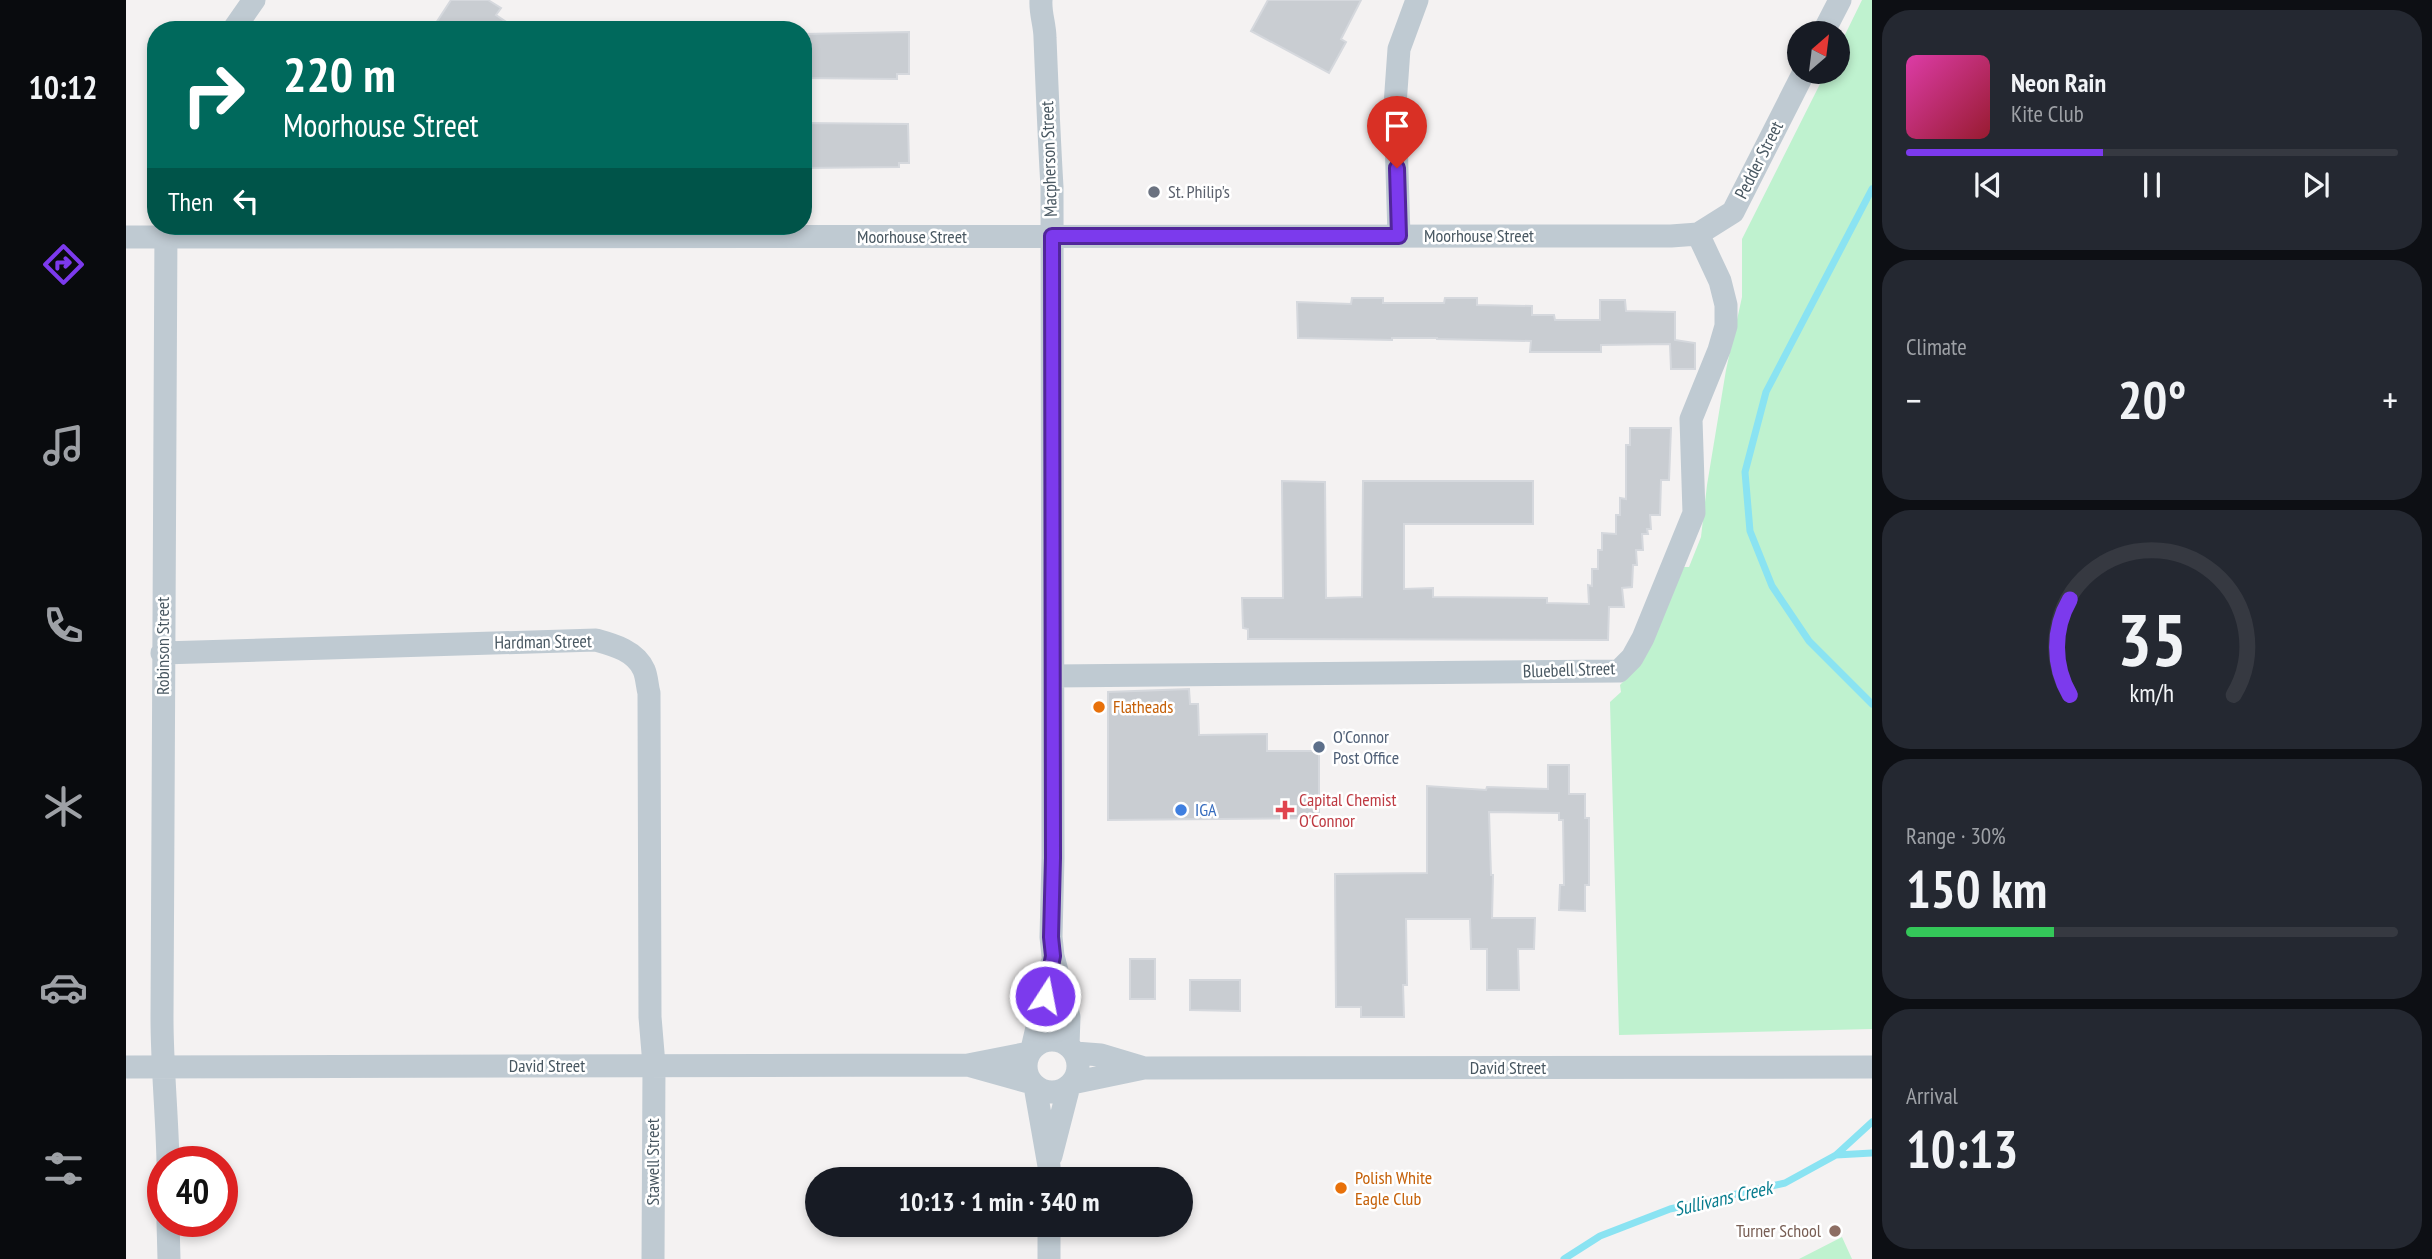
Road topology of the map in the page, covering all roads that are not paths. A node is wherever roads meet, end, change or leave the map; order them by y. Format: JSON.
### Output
{"nodes":[{"id":1,"x":254,"y":0,"type":"edge"},
{"id":2,"x":1041,"y":0,"type":"edge"},
{"id":3,"x":1056,"y":0,"type":"edge"},
{"id":4,"x":1416,"y":0,"type":"edge"},
{"id":5,"x":1840,"y":0,"type":"edge"},
{"id":6,"x":239,"y":21,"type":"edge"},
{"id":7,"x":1829,"y":21,"type":"edge"},
{"id":8,"x":1045,"y":34,"type":"junction"},
{"id":9,"x":1798,"y":84,"type":"edge"},
{"id":10,"x":147,"y":234,"type":"edge"},
{"id":11,"x":1698,"y":234,"type":"junction"},
{"id":12,"x":165,"y":235,"type":"edge"},
{"id":13,"x":812,"y":235,"type":"edge"},
{"id":14,"x":1052,"y":236,"type":"junction"},
{"id":15,"x":1399,"y":236,"type":"junction"},
{"id":16,"x":126,"y":237,"type":"edge"},
{"id":17,"x":162,"y":653,"type":"junction"},
{"id":18,"x":1053,"y":676,"type":"junction"},
{"id":19,"x":1053,"y":956,"type":"junction"},
{"id":20,"x":1072,"y":1049,"type":"junction"},
{"id":21,"x":1030,"y":1051,"type":"junction"},
{"id":22,"x":654,"y":1065,"type":"junction"},
{"id":23,"x":968,"y":1065,"type":"junction"},
{"id":24,"x":126,"y":1067,"type":"edge"},
{"id":25,"x":162,"y":1067,"type":"junction"},
{"id":26,"x":1144,"y":1068,"type":"junction"},
{"id":27,"x":1872,"y":1068,"type":"edge"},
{"id":28,"x":1033,"y":1084,"type":"junction"},
{"id":29,"x":1071,"y":1085,"type":"junction"},
{"id":30,"x":168,"y":1146,"type":"edge"},
{"id":31,"x":1048,"y":1167,"type":"edge"},
{"id":32,"x":1050,"y":1167,"type":"edge"},
{"id":33,"x":168,"y":1237,"type":"edge"},
{"id":34,"x":1049,"y":1237,"type":"edge"},
{"id":35,"x":169,"y":1259,"type":"edge"},
{"id":36,"x":653,"y":1259,"type":"edge"},
{"id":37,"x":1049,"y":1259,"type":"edge"}],
"edges":[{"from":1,"to":6,"type":"street"},
{"from":2,"to":8,"type":"street","name":"Macpherson Street"},
{"from":3,"to":8,"type":"street","name":"Macpherson Street"},
{"from":4,"to":15,"type":"street"},
{"from":5,"to":7,"type":"street"},
{"from":8,"to":14,"type":"street","name":"Macpherson Street"},
{"from":9,"to":11,"type":"street","name":"Pedder Street"},
{"from":10,"to":16,"type":"street","name":"Moorhouse Street"},
{"from":11,"to":15,"type":"street","name":"Moorhouse Street"},
{"from":11,"to":18,"type":"street","name":"Bluebell Street"},
{"from":12,"to":17,"type":"street","name":"Robinson Street"},
{"from":13,"to":14,"type":"street","name":"Moorhouse Street"},
{"from":14,"to":15,"type":"street","name":"Moorhouse Street"},
{"from":14,"to":18,"type":"street","name":"Macpherson Street"},
{"from":17,"to":22,"type":"street","name":"Hardman Street"},
{"from":17,"to":25,"type":"street","name":"Robinson Street"},
{"from":18,"to":19,"type":"street","name":"Macpherson Street"},
{"from":19,"to":20,"type":"street","name":"Macpherson Street"},
{"from":19,"to":21,"type":"street","name":"Macpherson Street"},
{"from":20,"to":21,"type":"street"},
{"from":20,"to":26,"type":"street","name":"David Street"},
{"from":20,"to":29,"type":"street"},
{"from":21,"to":23,"type":"street","name":"David Street"},
{"from":21,"to":28,"type":"street"},
{"from":22,"to":23,"type":"street","name":"David Street"},
{"from":22,"to":25,"type":"street","name":"David Street"},
{"from":22,"to":36,"type":"street","name":"Stawell Street"},
{"from":23,"to":28,"type":"street","name":"David Street"},
{"from":24,"to":25,"type":"street","name":"David Street"},
{"from":25,"to":30,"type":"street","name":"Robinson Street"},
{"from":26,"to":27,"type":"street","name":"David Street"},
{"from":26,"to":29,"type":"street","name":"David Street"},
{"from":28,"to":29,"type":"street"},
{"from":28,"to":31,"type":"street"},
{"from":29,"to":32,"type":"street"},
{"from":33,"to":35,"type":"street"},
{"from":34,"to":37,"type":"street"}]}
